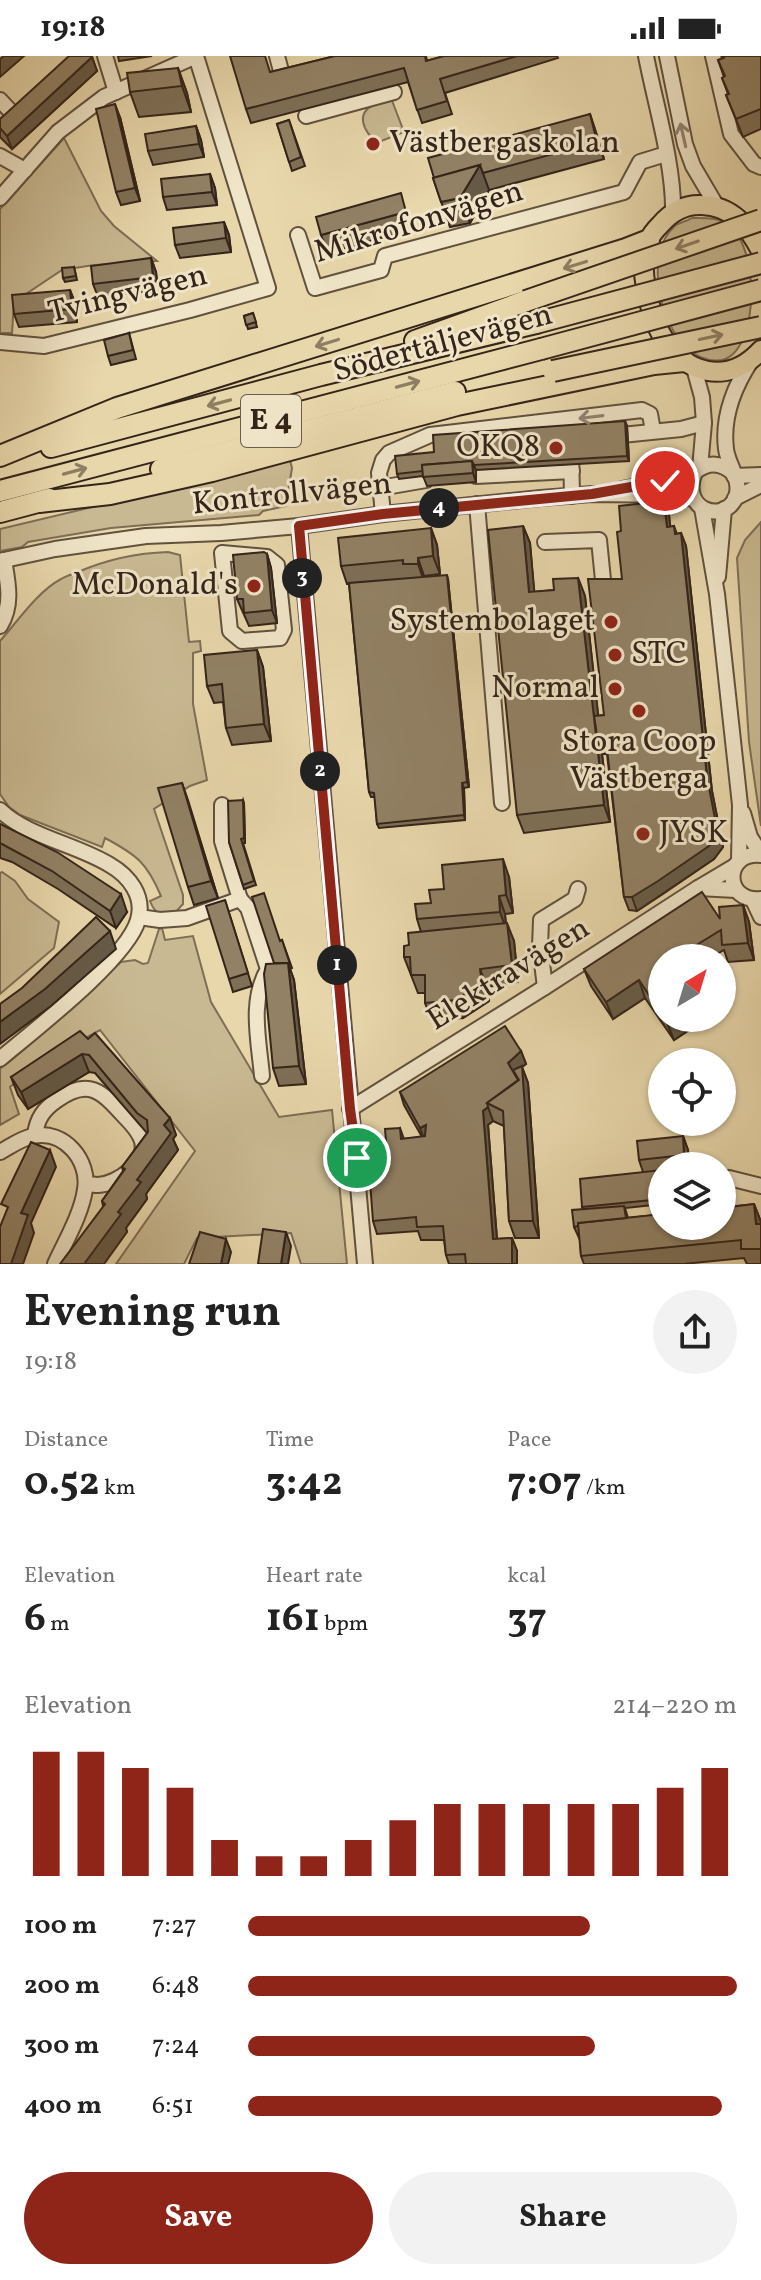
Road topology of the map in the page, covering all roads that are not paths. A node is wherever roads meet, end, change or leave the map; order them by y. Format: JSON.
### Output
{"nodes":[{"id":1,"x":105,"y":56,"type":"edge"},
{"id":2,"x":196,"y":56,"type":"edge"},
{"id":3,"x":646,"y":56,"type":"edge"},
{"id":4,"x":667,"y":56,"type":"edge"},
{"id":5,"x":713,"y":56,"type":"edge"},
{"id":6,"x":116,"y":92,"type":"junction"},
{"id":7,"x":394,"y":92,"type":"dead end"},
{"id":8,"x":0,"y":100,"type":"edge"},
{"id":9,"x":306,"y":116,"type":"dead end"},
{"id":10,"x":0,"y":128,"type":"edge"},
{"id":11,"x":666,"y":154,"type":"junction"},
{"id":12,"x":0,"y":156,"type":"edge"},
{"id":13,"x":761,"y":167,"type":"edge"},
{"id":14,"x":25,"y":170,"type":"junction"},
{"id":15,"x":0,"y":198,"type":"edge"},
{"id":16,"x":716,"y":205,"type":"junction"},
{"id":17,"x":673,"y":212,"type":"junction"},
{"id":18,"x":758,"y":229,"type":"edge"},
{"id":19,"x":298,"y":235,"type":"dead end"},
{"id":20,"x":649,"y":240,"type":"junction"},
{"id":21,"x":761,"y":251,"type":"edge"},
{"id":22,"x":761,"y":263,"type":"edge"},
{"id":23,"x":761,"y":290,"type":"edge"},
{"id":24,"x":761,"y":327,"type":"edge"},
{"id":25,"x":0,"y":342,"type":"edge"},
{"id":26,"x":756,"y":355,"type":"edge"},
{"id":27,"x":689,"y":364,"type":"junction"},
{"id":28,"x":321,"y":375,"type":"junction"},
{"id":29,"x":704,"y":423,"type":"junction"},
{"id":30,"x":653,"y":431,"type":"junction"},
{"id":31,"x":0,"y":458,"type":"edge"},
{"id":32,"x":698,"y":470,"type":"junction"},
{"id":33,"x":572,"y":471,"type":"junction"},
{"id":34,"x":733,"y":474,"type":"junction"},
{"id":35,"x":761,"y":475,"type":"edge"},
{"id":36,"x":476,"y":476,"type":"edge"},
{"id":37,"x":426,"y":480,"type":"edge"},
{"id":38,"x":761,"y":485,"type":"edge"},
{"id":39,"x":380,"y":488,"type":"junction"},
{"id":40,"x":0,"y":491,"type":"edge"},
{"id":41,"x":592,"y":494,"type":"junction"},
{"id":42,"x":572,"y":496,"type":"junction"},
{"id":43,"x":735,"y":498,"type":"junction"},
{"id":44,"x":39,"y":502,"type":"junction"},
{"id":45,"x":477,"y":504,"type":"junction"},
{"id":46,"x":698,"y":504,"type":"junction"},
{"id":47,"x":724,"y":509,"type":"junction"},
{"id":48,"x":0,"y":512,"type":"edge"},
{"id":49,"x":383,"y":514,"type":"junction"},
{"id":50,"x":299,"y":526,"type":"junction"},
{"id":51,"x":545,"y":542,"type":"dead end"},
{"id":52,"x":2,"y":560,"type":"edge"},
{"id":53,"x":603,"y":580,"type":"edge"},
{"id":54,"x":717,"y":594,"type":"junction"},
{"id":55,"x":0,"y":626,"type":"edge"},
{"id":56,"x":307,"y":633,"type":"junction"},
{"id":57,"x":280,"y":638,"type":"junction"},
{"id":58,"x":502,"y":803,"type":"dead end"},
{"id":59,"x":222,"y":805,"type":"dead end"},
{"id":60,"x":740,"y":805,"type":"junction"},
{"id":61,"x":0,"y":810,"type":"edge"},
{"id":62,"x":761,"y":855,"type":"edge"},
{"id":63,"x":737,"y":864,"type":"junction"},
{"id":64,"x":698,"y":888,"type":"junction"},
{"id":65,"x":578,"y":889,"type":"dead end"},
{"id":66,"x":736,"y":890,"type":"junction"},
{"id":67,"x":240,"y":899,"type":"junction"},
{"id":68,"x":757,"y":899,"type":"edge"},
{"id":69,"x":139,"y":917,"type":"junction"},
{"id":70,"x":761,"y":917,"type":"edge"},
{"id":71,"x":545,"y":987,"type":"junction"},
{"id":72,"x":0,"y":1059,"type":"edge"},
{"id":73,"x":262,"y":1076,"type":"dead end"},
{"id":74,"x":350,"y":1109,"type":"junction"},
{"id":75,"x":35,"y":1135,"type":"junction"},
{"id":76,"x":0,"y":1152,"type":"edge"},
{"id":77,"x":736,"y":1180,"type":"edge"},
{"id":78,"x":86,"y":1184,"type":"junction"},
{"id":79,"x":761,"y":1186,"type":"edge"},
{"id":80,"x":55,"y":1264,"type":"edge"},
{"id":81,"x":365,"y":1264,"type":"edge"}],
"edges":[{"from":1,"to":6,"type":"street"},
{"from":2,"to":6,"type":"street"},
{"from":2,"to":25,"type":"street","name":"Tvingvägen"},
{"from":3,"to":11,"type":"street"},
{"from":16,"to":4,"type":"street","one_way":true},
{"from":5,"to":13,"type":"street"},
{"from":6,"to":14,"type":"street"},
{"from":7,"to":9,"type":"street"},
{"from":8,"to":10,"type":"street"},
{"from":11,"to":17,"type":"street"},
{"from":11,"to":19,"type":"street","name":"Mikrofonvägen"},
{"from":12,"to":14,"type":"street"},
{"from":14,"to":15,"type":"street"},
{"from":16,"to":17,"type":"main road"},
{"from":16,"to":18,"type":"main road"},
{"from":17,"to":20,"type":"main road"},
{"from":18,"to":21,"type":"main road"},
{"from":18,"to":28,"type":"highway","one_way":true,"bridge":true},
{"from":20,"to":27,"type":"main road"},
{"from":20,"to":31,"type":"highway","one_way":true},
{"from":22,"to":28,"type":"highway","name":"Södertäljevägen","number":"E 4","bridge":true},
{"from":40,"to":23,"type":"highway","name":"Södertäljevägen","number":"E 4","one_way":true,"bridge":true},
{"from":44,"to":24,"type":"highway","one_way":true,"bridge":true},
{"from":26,"to":27,"type":"main road"},
{"from":26,"to":34,"type":"street"},
{"from":27,"to":29,"type":"street"},
{"from":27,"to":44,"type":"highway"},
{"from":28,"to":31,"type":"highway","name":"Södertäljevägen","number":"E 4","one_way":true},
{"from":29,"to":30,"type":"street"},
{"from":29,"to":32,"type":"street"},
{"from":30,"to":33,"type":"street"},
{"from":30,"to":39,"type":"street","one_way":true},
{"from":32,"to":34,"type":"street"},
{"from":32,"to":41,"type":"street","name":"Kontrollvägen"},
{"from":32,"to":46,"type":"street"},
{"from":33,"to":36,"type":"street"},
{"from":33,"to":42,"type":"street"},
{"from":34,"to":35,"type":"street"},
{"from":34,"to":43,"type":"street"},
{"from":37,"to":39,"type":"street"},
{"from":38,"to":43,"type":"street"},
{"from":39,"to":49,"type":"street"},
{"from":41,"to":42,"type":"street","name":"Kontrollvägen"},
{"from":41,"to":46,"type":"street","name":"Kontrollvägen"},
{"from":42,"to":45,"type":"street","name":"Kontrollvägen"},
{"from":43,"to":47,"type":"street"},
{"from":44,"to":48,"type":"highway"},
{"from":45,"to":49,"type":"street","name":"Kontrollvägen"},
{"from":45,"to":58,"type":"street"},
{"from":46,"to":47,"type":"street"},
{"from":46,"to":54,"type":"street"},
{"from":47,"to":54,"type":"street"},
{"from":49,"to":50,"type":"street","name":"Kontrollvägen"},
{"from":50,"to":52,"type":"street","name":"Kontrollvägen"},
{"from":50,"to":56,"type":"street"},
{"from":51,"to":53,"type":"street"},
{"from":52,"to":55,"type":"street"},
{"from":54,"to":60,"type":"street"},
{"from":56,"to":57,"type":"street"},
{"from":56,"to":74,"type":"street"},
{"from":57,"to":57,"type":"street"},
{"from":59,"to":67,"type":"street"},
{"from":60,"to":62,"type":"street"},
{"from":60,"to":63,"type":"street"},
{"from":61,"to":69,"type":"street"},
{"from":62,"to":63,"type":"street","name":"Elektravägen"},
{"from":63,"to":64,"type":"street","name":"Elektravägen"},
{"from":63,"to":66,"type":"street"},
{"from":64,"to":66,"type":"street"},
{"from":64,"to":71,"type":"street","name":"Elektravägen"},
{"from":65,"to":71,"type":"street"},
{"from":66,"to":68,"type":"street"},
{"from":67,"to":69,"type":"street"},
{"from":67,"to":73,"type":"street"},
{"from":68,"to":70,"type":"street"},
{"from":69,"to":72,"type":"street"},
{"from":71,"to":74,"type":"street","name":"Elektravägen"},
{"from":74,"to":81,"type":"street"},
{"from":75,"to":76,"type":"street"},
{"from":75,"to":78,"type":"street"},
{"from":75,"to":78,"type":"street"},
{"from":77,"to":79,"type":"street"},
{"from":78,"to":80,"type":"street"}]}
